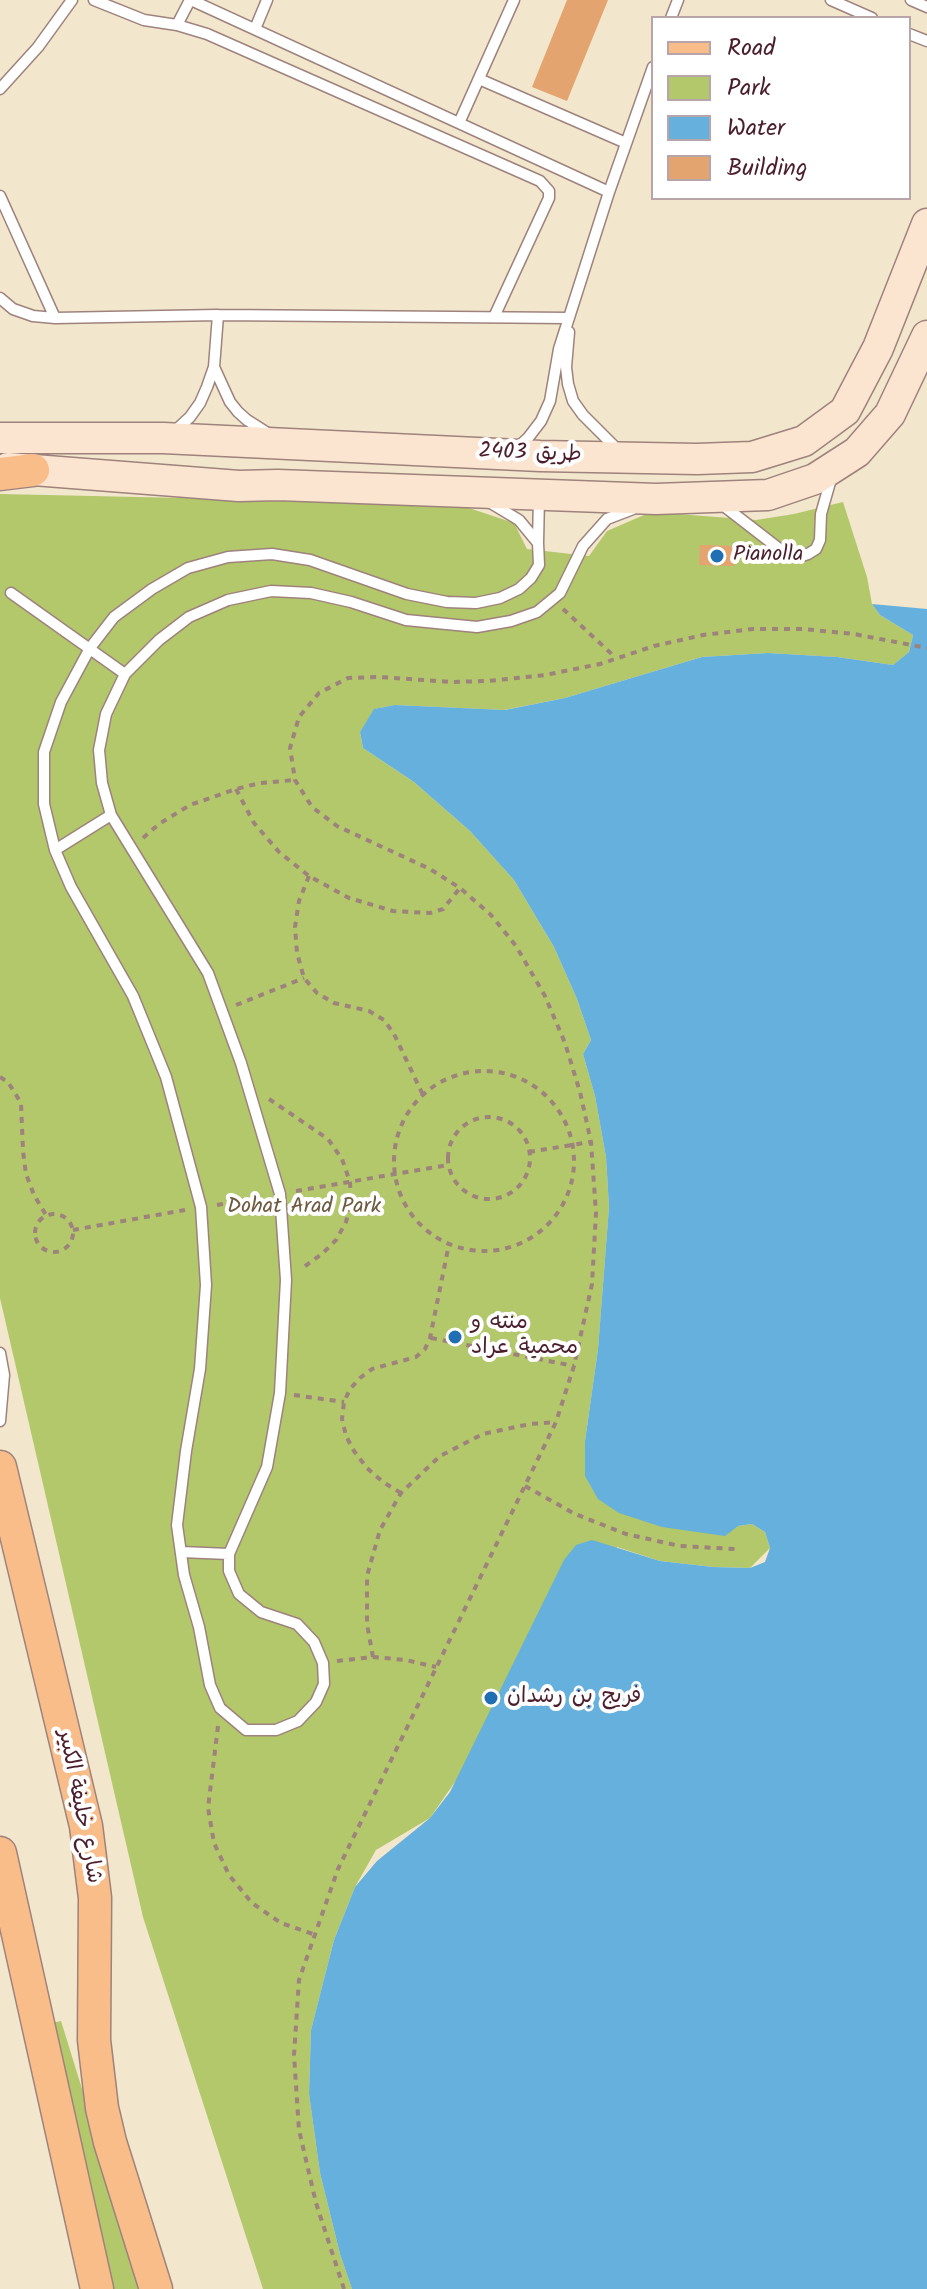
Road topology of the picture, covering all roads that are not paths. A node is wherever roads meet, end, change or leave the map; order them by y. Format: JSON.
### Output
{"nodes":[{"id":1,"x":72,"y":0,"type":"edge"},
{"id":2,"x":94,"y":0,"type":"edge"},
{"id":3,"x":191,"y":0,"type":"edge"},
{"id":4,"x":267,"y":0,"type":"edge"},
{"id":5,"x":514,"y":0,"type":"edge"},
{"id":6,"x":831,"y":0,"type":"edge"},
{"id":7,"x":911,"y":0,"type":"edge"},
{"id":8,"x":845,"y":3,"type":"edge"},
{"id":9,"x":927,"y":7,"type":"edge"},
{"id":10,"x":868,"y":16,"type":"edge"},
{"id":11,"x":177,"y":25,"type":"junction"},
{"id":12,"x":255,"y":29,"type":"junction"},
{"id":13,"x":651,"y":73,"type":"edge"},
{"id":14,"x":479,"y":79,"type":"junction"},
{"id":15,"x":0,"y":89,"type":"edge"},
{"id":16,"x":459,"y":123,"type":"junction"},
{"id":17,"x":626,"y":143,"type":"junction"},
{"id":18,"x":609,"y":192,"type":"junction"},
{"id":19,"x":0,"y":196,"type":"edge"},
{"id":20,"x":927,"y":224,"type":"edge"},
{"id":21,"x":0,"y":298,"type":"edge"},
{"id":22,"x":218,"y":315,"type":"junction"},
{"id":23,"x":494,"y":317,"type":"junction"},
{"id":24,"x":55,"y":318,"type":"junction"},
{"id":25,"x":569,"y":318,"type":"junction"},
{"id":26,"x":927,"y":336,"type":"edge"},
{"id":27,"x":214,"y":367,"type":"junction"},
{"id":28,"x":553,"y":383,"type":"junction"},
{"id":29,"x":568,"y":384,"type":"junction"},
{"id":30,"x":0,"y":438,"type":"edge"},
{"id":31,"x":163,"y":438,"type":"junction"},
{"id":32,"x":283,"y":443,"type":"junction"},
{"id":33,"x":510,"y":455,"type":"junction"},
{"id":34,"x":540,"y":456,"type":"junction"},
{"id":35,"x":625,"y":458,"type":"junction"},
{"id":36,"x":838,"y":466,"type":"junction"},
{"id":37,"x":0,"y":468,"type":"edge"},
{"id":38,"x":33,"y":470,"type":"junction"},
{"id":39,"x":0,"y":474,"type":"edge"},
{"id":40,"x":474,"y":493,"type":"junction"},
{"id":41,"x":539,"y":494,"type":"junction"},
{"id":42,"x":712,"y":497,"type":"junction"},
{"id":43,"x":656,"y":499,"type":"junction"},
{"id":44,"x":538,"y":543,"type":"junction"},
{"id":45,"x":11,"y":593,"type":"dead end"},
{"id":46,"x":90,"y":648,"type":"junction"},
{"id":47,"x":125,"y":674,"type":"junction"},
{"id":48,"x":111,"y":815,"type":"junction"},
{"id":49,"x":55,"y":850,"type":"junction"},
{"id":50,"x":0,"y":1353,"type":"edge"},
{"id":51,"x":0,"y":1421,"type":"edge"},
{"id":52,"x":0,"y":1467,"type":"edge"},
{"id":53,"x":181,"y":1552,"type":"junction"},
{"id":54,"x":229,"y":1554,"type":"junction"},
{"id":55,"x":0,"y":1853,"type":"edge"},
{"id":56,"x":97,"y":2289,"type":"edge"},
{"id":57,"x":156,"y":2289,"type":"edge"}],
"edges":[{"from":1,"to":15,"type":"lane"},
{"from":2,"to":11,"type":"lane"},
{"from":3,"to":11,"type":"lane"},
{"from":3,"to":12,"type":"lane"},
{"from":4,"to":12,"type":"lane"},
{"from":5,"to":14,"type":"lane"},
{"from":6,"to":8,"type":"lane"},
{"from":7,"to":9,"type":"lane"},
{"from":8,"to":10,"type":"lane"},
{"from":11,"to":23,"type":"lane"},
{"from":12,"to":16,"type":"lane"},
{"from":13,"to":17,"type":"lane"},
{"from":14,"to":16,"type":"lane"},
{"from":14,"to":17,"type":"lane"},
{"from":16,"to":18,"type":"lane"},
{"from":17,"to":18,"type":"lane"},
{"from":18,"to":25,"type":"lane"},
{"from":19,"to":24,"type":"lane"},
{"from":20,"to":35,"type":"main road","name":"طريق 2403"},
{"from":21,"to":24,"type":"lane"},
{"from":22,"to":23,"type":"lane"},
{"from":22,"to":24,"type":"lane"},
{"from":22,"to":27,"type":"lane"},
{"from":23,"to":25,"type":"lane"},
{"from":25,"to":28,"type":"lane"},
{"from":25,"to":29,"type":"lane"},
{"from":26,"to":36,"type":"main road","name":"طريق 2403"},
{"from":27,"to":31,"type":"lane"},
{"from":27,"to":32,"type":"lane"},
{"from":28,"to":29,"type":"lane"},
{"from":28,"to":33,"type":"lane"},
{"from":29,"to":35,"type":"lane"},
{"from":30,"to":31,"type":"main road","name":"طريق 2403"},
{"from":31,"to":32,"type":"main road","name":"طريق 2403"},
{"from":32,"to":33,"type":"main road","name":"طريق 2403"},
{"from":33,"to":34,"type":"main road","name":"طريق 2403"},
{"from":34,"to":35,"type":"main road","name":"طريق 2403"},
{"from":34,"to":41,"type":"main road"},
{"from":36,"to":42,"type":"main road","name":"طريق 2403"},
{"from":36,"to":42,"type":"lane"},
{"from":37,"to":38,"type":"main road","name":"طريق 2403"},
{"from":38,"to":39,"type":"main road"},
{"from":38,"to":40,"type":"main road","name":"طريق 2403"},
{"from":40,"to":41,"type":"main road","name":"طريق 2403"},
{"from":40,"to":44,"type":"lane"},
{"from":41,"to":43,"type":"main road","name":"طريق 2403"},
{"from":41,"to":44,"type":"lane"},
{"from":42,"to":43,"type":"main road","name":"طريق 2403"},
{"from":43,"to":47,"type":"lane"},
{"from":44,"to":46,"type":"lane"},
{"from":45,"to":46,"type":"lane"},
{"from":46,"to":47,"type":"lane"},
{"from":46,"to":49,"type":"lane"},
{"from":47,"to":48,"type":"lane"},
{"from":48,"to":49,"type":"lane"},
{"from":48,"to":54,"type":"lane"},
{"from":49,"to":53,"type":"lane"},
{"from":50,"to":51,"type":"lane"},
{"from":52,"to":57,"type":"main road","name":"شارع خليفة الكبير"},
{"from":53,"to":54,"type":"lane"},
{"from":53,"to":54,"type":"lane"},
{"from":55,"to":56,"type":"main road"}]}
